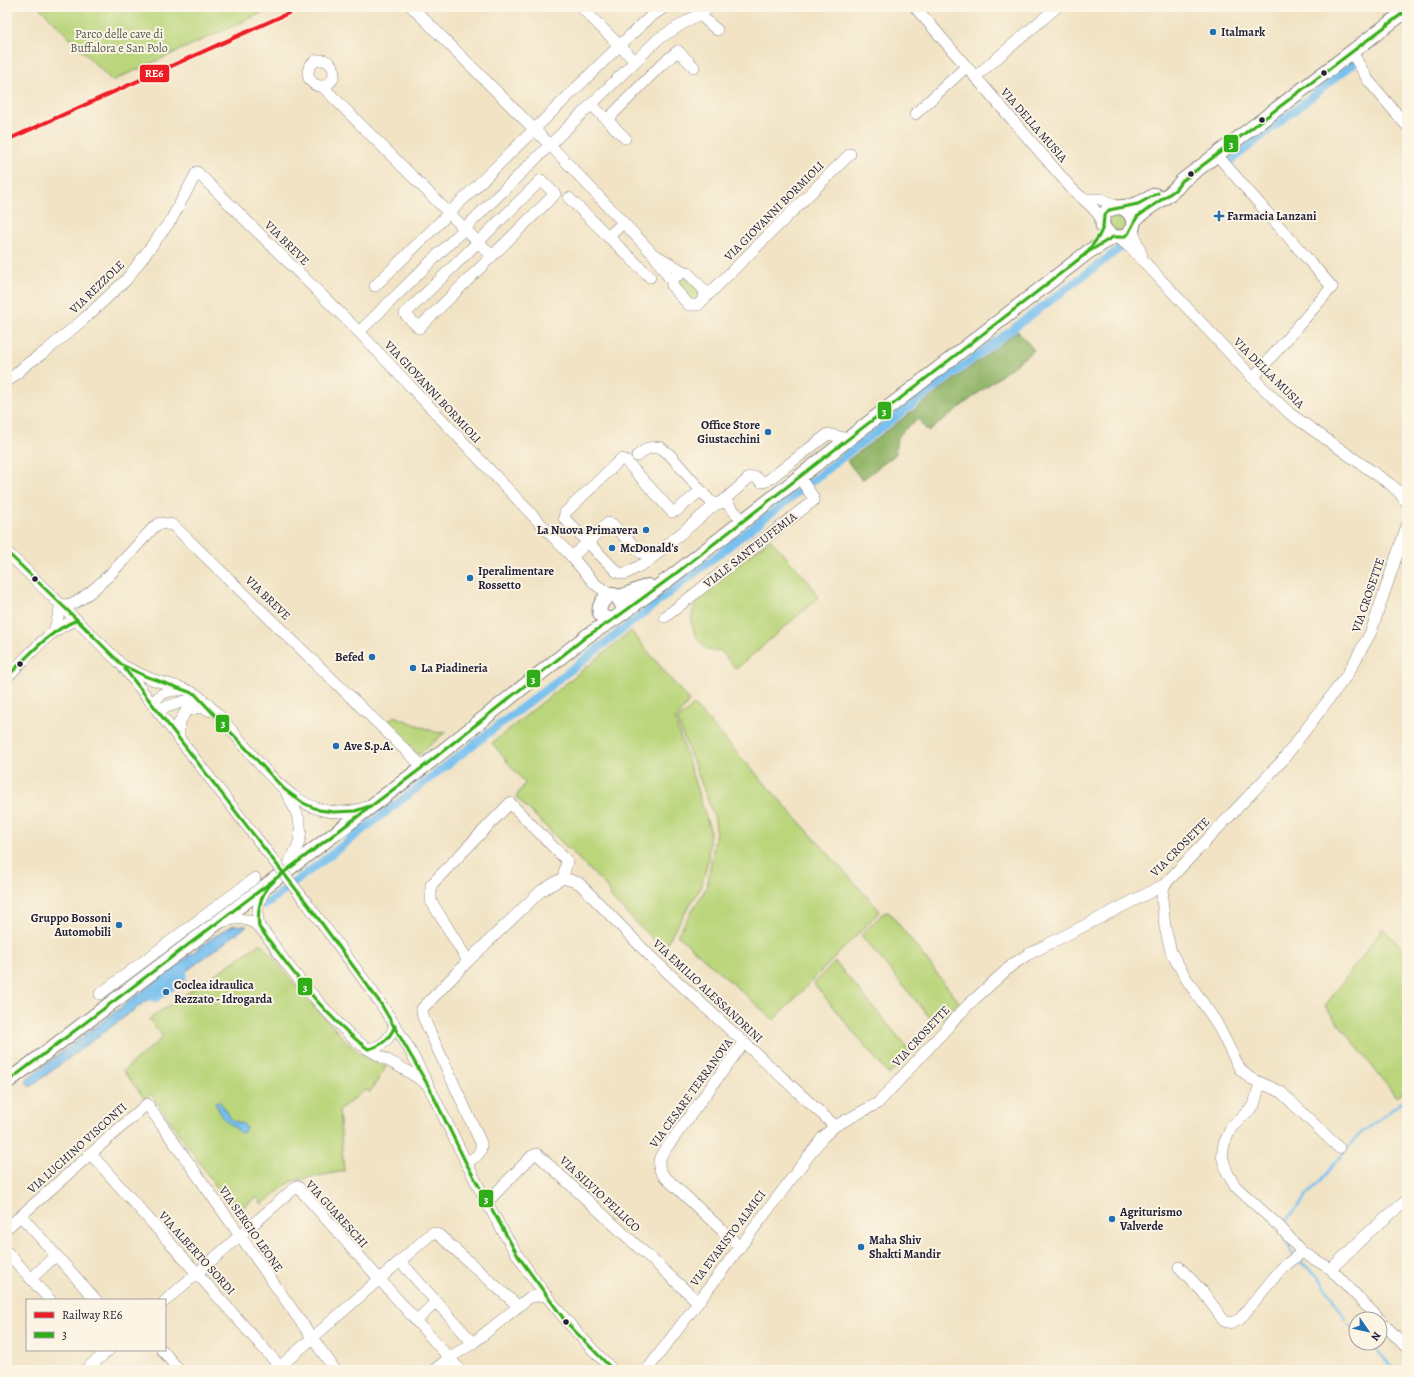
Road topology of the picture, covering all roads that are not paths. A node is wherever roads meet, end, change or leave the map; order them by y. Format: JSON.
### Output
{"nodes":[{"id":1,"x":412,"y":7,"type":"edge"},
{"id":2,"x":581,"y":7,"type":"edge"},
{"id":3,"x":666,"y":7,"type":"edge"},
{"id":4,"x":710,"y":7,"type":"edge"},
{"id":5,"x":915,"y":7,"type":"edge"},
{"id":6,"x":1057,"y":7,"type":"edge"},
{"id":7,"x":1407,"y":10,"type":"edge"},
{"id":8,"x":699,"y":14,"type":"junction"},
{"id":9,"x":1407,"y":19,"type":"edge"},
{"id":10,"x":717,"y":30,"type":"dead end"},
{"id":11,"x":1380,"y":31,"type":"junction"},
{"id":12,"x":619,"y":46,"type":"junction"},
{"id":13,"x":1352,"y":52,"type":"junction"},
{"id":14,"x":635,"y":61,"type":"junction"},
{"id":15,"x":694,"y":67,"type":"dead end"},
{"id":16,"x":966,"y":67,"type":"junction"},
{"id":17,"x":975,"y":77,"type":"junction"},
{"id":18,"x":323,"y":86,"type":"dead end"},
{"id":19,"x":592,"y":105,"type":"junction"},
{"id":20,"x":915,"y":114,"type":"dead end"},
{"id":21,"x":607,"y":120,"type":"junction"},
{"id":22,"x":1407,"y":126,"type":"edge"},
{"id":23,"x":534,"y":130,"type":"junction"},
{"id":24,"x":625,"y":138,"type":"dead end"},
{"id":25,"x":550,"y":146,"type":"junction"},
{"id":26,"x":850,"y":154,"type":"dead end"},
{"id":27,"x":1216,"y":154,"type":"junction"},
{"id":28,"x":197,"y":172,"type":"joint"},
{"id":29,"x":1182,"y":181,"type":"junction"},
{"id":30,"x":569,"y":198,"type":"dead end"},
{"id":31,"x":1084,"y":199,"type":"junction"},
{"id":32,"x":1120,"y":207,"type":"junction"},
{"id":33,"x":449,"y":214,"type":"junction"},
{"id":34,"x":623,"y":223,"type":"junction"},
{"id":35,"x":1103,"y":224,"type":"junction"},
{"id":36,"x":1133,"y":225,"type":"junction"},
{"id":37,"x":463,"y":228,"type":"junction"},
{"id":38,"x":608,"y":237,"type":"junction"},
{"id":39,"x":1116,"y":237,"type":"junction"},
{"id":40,"x":478,"y":242,"type":"junction"},
{"id":41,"x":1088,"y":252,"type":"junction"},
{"id":42,"x":654,"y":255,"type":"junction"},
{"id":43,"x":492,"y":256,"type":"junction"},
{"id":44,"x":1144,"y":262,"type":"junction"},
{"id":45,"x":684,"y":272,"type":"junction"},
{"id":46,"x":650,"y":277,"type":"dead end"},
{"id":47,"x":672,"y":282,"type":"junction"},
{"id":48,"x":375,"y":286,"type":"dead end"},
{"id":49,"x":705,"y":294,"type":"junction"},
{"id":50,"x":359,"y":332,"type":"junction"},
{"id":51,"x":1253,"y":378,"type":"junction"},
{"id":52,"x":7,"y":382,"type":"edge"},
{"id":53,"x":848,"y":439,"type":"junction"},
{"id":54,"x":636,"y":456,"type":"dead end"},
{"id":55,"x":801,"y":481,"type":"junction"},
{"id":56,"x":700,"y":490,"type":"junction"},
{"id":57,"x":1407,"y":500,"type":"edge"},
{"id":58,"x":720,"y":502,"type":"junction"},
{"id":59,"x":743,"y":521,"type":"junction"},
{"id":60,"x":1407,"y":525,"type":"edge"},
{"id":61,"x":587,"y":542,"type":"junction"},
{"id":62,"x":7,"y":552,"type":"edge"},
{"id":63,"x":641,"y":553,"type":"junction"},
{"id":64,"x":654,"y":554,"type":"junction"},
{"id":65,"x":699,"y":554,"type":"junction"},
{"id":66,"x":572,"y":557,"type":"junction"},
{"id":67,"x":637,"y":567,"type":"junction"},
{"id":68,"x":589,"y":578,"type":"junction"},
{"id":69,"x":92,"y":590,"type":"junction"},
{"id":70,"x":615,"y":597,"type":"junction"},
{"id":71,"x":61,"y":605,"type":"junction"},
{"id":72,"x":600,"y":608,"type":"junction"},
{"id":73,"x":617,"y":616,"type":"junction"},
{"id":74,"x":665,"y":616,"type":"dead end"},
{"id":75,"x":77,"y":620,"type":"junction"},
{"id":76,"x":54,"y":632,"type":"junction"},
{"id":77,"x":587,"y":636,"type":"junction"},
{"id":78,"x":122,"y":664,"type":"junction"},
{"id":79,"x":7,"y":677,"type":"edge"},
{"id":80,"x":185,"y":690,"type":"junction"},
{"id":81,"x":205,"y":703,"type":"junction"},
{"id":82,"x":155,"y":706,"type":"junction"},
{"id":83,"x":213,"y":712,"type":"junction"},
{"id":84,"x":179,"y":738,"type":"junction"},
{"id":85,"x":423,"y":767,"type":"junction"},
{"id":86,"x":284,"y":788,"type":"junction"},
{"id":87,"x":376,"y":804,"type":"junction"},
{"id":88,"x":256,"y":878,"type":"dead end"},
{"id":89,"x":563,"y":878,"type":"junction"},
{"id":90,"x":274,"y":880,"type":"junction"},
{"id":91,"x":1164,"y":885,"type":"junction"},
{"id":92,"x":218,"y":923,"type":"junction"},
{"id":93,"x":259,"y":927,"type":"junction"},
{"id":94,"x":468,"y":961,"type":"junction"},
{"id":95,"x":139,"y":965,"type":"junction"},
{"id":96,"x":147,"y":976,"type":"junction"},
{"id":97,"x":115,"y":1000,"type":"junction"},
{"id":98,"x":395,"y":1026,"type":"junction"},
{"id":99,"x":744,"y":1042,"type":"junction"},
{"id":100,"x":368,"y":1049,"type":"junction"},
{"id":101,"x":7,"y":1082,"type":"edge"},
{"id":102,"x":1260,"y":1083,"type":"junction"},
{"id":103,"x":429,"y":1087,"type":"junction"},
{"id":104,"x":147,"y":1104,"type":"joint"},
{"id":105,"x":835,"y":1126,"type":"junction"},
{"id":106,"x":1339,"y":1148,"type":"dead end"},
{"id":107,"x":90,"y":1153,"type":"junction"},
{"id":108,"x":466,"y":1163,"type":"junction"},
{"id":109,"x":1407,"y":1200,"type":"edge"},
{"id":110,"x":487,"y":1202,"type":"junction"},
{"id":111,"x":21,"y":1216,"type":"junction"},
{"id":112,"x":7,"y":1228,"type":"edge"},
{"id":113,"x":239,"y":1235,"type":"junction"},
{"id":114,"x":739,"y":1246,"type":"junction"},
{"id":115,"x":7,"y":1252,"type":"edge"},
{"id":116,"x":1302,"y":1252,"type":"junction"},
{"id":117,"x":56,"y":1255,"type":"junction"},
{"id":118,"x":400,"y":1261,"type":"junction"},
{"id":119,"x":1179,"y":1267,"type":"dead end"},
{"id":120,"x":1331,"y":1269,"type":"junction"},
{"id":121,"x":198,"y":1272,"type":"junction"},
{"id":122,"x":31,"y":1279,"type":"junction"},
{"id":123,"x":379,"y":1279,"type":"junction"},
{"id":124,"x":534,"y":1280,"type":"junction"},
{"id":125,"x":546,"y":1295,"type":"junction"},
{"id":126,"x":530,"y":1297,"type":"junction"},
{"id":127,"x":91,"y":1298,"type":"edge"},
{"id":128,"x":49,"y":1299,"type":"edge"},
{"id":129,"x":166,"y":1300,"type":"edge"},
{"id":130,"x":697,"y":1301,"type":"junction"},
{"id":131,"x":436,"y":1302,"type":"junction"},
{"id":132,"x":518,"y":1306,"type":"junction"},
{"id":133,"x":1371,"y":1311,"type":"edge"},
{"id":134,"x":416,"y":1321,"type":"junction"},
{"id":135,"x":1388,"y":1329,"type":"edge"},
{"id":136,"x":312,"y":1338,"type":"junction"},
{"id":137,"x":473,"y":1343,"type":"junction"},
{"id":138,"x":1407,"y":1348,"type":"edge"},
{"id":139,"x":163,"y":1351,"type":"edge"},
{"id":140,"x":101,"y":1352,"type":"edge"},
{"id":141,"x":449,"y":1358,"type":"junction"},
{"id":142,"x":280,"y":1369,"type":"edge"},
{"id":143,"x":85,"y":1370,"type":"edge"},
{"id":144,"x":179,"y":1370,"type":"edge"},
{"id":145,"x":335,"y":1370,"type":"edge"},
{"id":146,"x":434,"y":1370,"type":"edge"},
{"id":147,"x":460,"y":1370,"type":"edge"},
{"id":148,"x":613,"y":1370,"type":"edge"},
{"id":149,"x":647,"y":1370,"type":"edge"}],
"edges":[{"from":1,"to":23,"type":"street","name":"VIA GIOVANNI BORMIOLI"},
{"from":2,"to":12,"type":"street"},
{"from":3,"to":12,"type":"street"},
{"from":4,"to":8,"type":"street"},
{"from":5,"to":16,"type":"street","name":"VIA DELLA MUSIA"},
{"from":6,"to":17,"type":"street"},
{"from":7,"to":11,"type":"main road"},
{"from":8,"to":10,"type":"street"},
{"from":8,"to":14,"type":"street"},
{"from":9,"to":11,"type":"main road"},
{"from":11,"to":13,"type":"main road"},
{"from":12,"to":14,"type":"street"},
{"from":12,"to":23,"type":"street"},
{"from":13,"to":22,"type":"street"},
{"from":13,"to":27,"type":"main road"},
{"from":14,"to":19,"type":"street"},
{"from":15,"to":21,"type":"street"},
{"from":16,"to":17,"type":"street","name":"VIA DELLA MUSIA"},
{"from":16,"to":20,"type":"street"},
{"from":17,"to":31,"type":"street","name":"VIA DELLA MUSIA"},
{"from":18,"to":33,"type":"street"},
{"from":19,"to":21,"type":"street"},
{"from":19,"to":25,"type":"street"},
{"from":21,"to":24,"type":"street"},
{"from":23,"to":25,"type":"street","name":"VIA GIOVANNI BORMIOLI"},
{"from":23,"to":33,"type":"street"},
{"from":25,"to":34,"type":"street","name":"VIA GIOVANNI BORMIOLI"},
{"from":25,"to":37,"type":"street"},
{"from":26,"to":49,"type":"street","name":"VIA GIOVANNI BORMIOLI"},
{"from":27,"to":29,"type":"main road"},
{"from":27,"to":51,"type":"street"},
{"from":28,"to":50,"type":"street","name":"VIA BREVE"},
{"from":28,"to":52,"type":"street","name":"VIA REZZOLE"},
{"from":29,"to":32,"type":"main road"},
{"from":29,"to":36,"type":"main road"},
{"from":30,"to":38,"type":"street"},
{"from":31,"to":32,"type":"street"},
{"from":31,"to":35,"type":"street","name":"VIA DELLA MUSIA"},
{"from":32,"to":35,"type":"main road"},
{"from":32,"to":36,"type":"main road"},
{"from":33,"to":37,"type":"street"},
{"from":33,"to":48,"type":"street"},
{"from":34,"to":38,"type":"street"},
{"from":34,"to":42,"type":"street","name":"VIA GIOVANNI BORMIOLI"},
{"from":35,"to":39,"type":"main road"},
{"from":35,"to":41,"type":"main road"},
{"from":36,"to":39,"type":"main road"},
{"from":36,"to":44,"type":"street","name":"VIA DELLA MUSIA"},
{"from":37,"to":40,"type":"street"},
{"from":37,"to":50,"type":"street"},
{"from":38,"to":46,"type":"street"},
{"from":39,"to":41,"type":"main road"},
{"from":39,"to":44,"type":"street","name":"VIA DELLA MUSIA"},
{"from":40,"to":43,"type":"street"},
{"from":40,"to":43,"type":"street"},
{"from":40,"to":43,"type":"street"},
{"from":41,"to":53,"type":"main road"},
{"from":42,"to":45,"type":"street","name":"VIA GIOVANNI BORMIOLI"},
{"from":42,"to":47,"type":"street","name":"VIA GIOVANNI BORMIOLI"},
{"from":44,"to":51,"type":"street","name":"VIA DELLA MUSIA"},
{"from":45,"to":47,"type":"street"},
{"from":45,"to":49,"type":"street","name":"VIA GIOVANNI BORMIOLI"},
{"from":47,"to":49,"type":"street","name":"VIA GIOVANNI BORMIOLI"},
{"from":50,"to":66,"type":"street","name":"VIA GIOVANNI BORMIOLI"},
{"from":51,"to":57,"type":"street","name":"VIA DELLA MUSIA"},
{"from":53,"to":55,"type":"main road"},
{"from":53,"to":58,"type":"street"},
{"from":54,"to":56,"type":"street"},
{"from":55,"to":59,"type":"main road"},
{"from":55,"to":74,"type":"street","name":"VIALE SANT'EUFEMIA"},
{"from":56,"to":58,"type":"street"},
{"from":56,"to":61,"type":"street"},
{"from":58,"to":59,"type":"street"},
{"from":58,"to":64,"type":"street"},
{"from":59,"to":65,"type":"main road"},
{"from":60,"to":91,"type":"street","name":"VIA CROSETTE"},
{"from":61,"to":63,"type":"street"},
{"from":61,"to":66,"type":"street"},
{"from":61,"to":67,"type":"street"},
{"from":62,"to":71,"type":"street"},
{"from":63,"to":64,"type":"street"},
{"from":63,"to":67,"type":"street"},
{"from":64,"to":67,"type":"street"},
{"from":65,"to":70,"type":"main road"},
{"from":65,"to":73,"type":"main road"},
{"from":66,"to":68,"type":"street","name":"VIA GIOVANNI BORMIOLI"},
{"from":68,"to":70,"type":"street"},
{"from":68,"to":72,"type":"street"},
{"from":69,"to":71,"type":"street"},
{"from":69,"to":75,"type":"street"},
{"from":69,"to":85,"type":"street","name":"VIA BREVE"},
{"from":70,"to":72,"type":"main road"},
{"from":70,"to":73,"type":"main road"},
{"from":71,"to":75,"type":"street"},
{"from":71,"to":76,"type":"street"},
{"from":72,"to":73,"type":"main road"},
{"from":72,"to":77,"type":"main road"},
{"from":73,"to":77,"type":"main road"},
{"from":75,"to":76,"type":"street"},
{"from":75,"to":78,"type":"street"},
{"from":76,"to":79,"type":"street"},
{"from":77,"to":85,"type":"main road"},
{"from":78,"to":80,"type":"street"},
{"from":78,"to":82,"type":"street"},
{"from":80,"to":81,"type":"street"},
{"from":80,"to":82,"type":"street"},
{"from":81,"to":82,"type":"street"},
{"from":81,"to":83,"type":"street"},
{"from":82,"to":84,"type":"street"},
{"from":83,"to":84,"type":"street"},
{"from":83,"to":86,"type":"street"},
{"from":84,"to":98,"type":"street","bridge":true},
{"from":85,"to":87,"type":"main road"},
{"from":86,"to":87,"type":"street"},
{"from":86,"to":90,"type":"street"},
{"from":87,"to":90,"type":"main road"},
{"from":88,"to":95,"type":"street"},
{"from":89,"to":94,"type":"street"},
{"from":89,"to":94,"type":"street"},
{"from":89,"to":99,"type":"street","name":"VIA EMILIO ALESSANDRINI"},
{"from":90,"to":92,"type":"main road"},
{"from":90,"to":93,"type":"street"},
{"from":91,"to":102,"type":"street"},
{"from":91,"to":105,"type":"street","name":"VIA CROSETTE"},
{"from":92,"to":93,"type":"street"},
{"from":92,"to":96,"type":"main road"},
{"from":93,"to":100,"type":"street"},
{"from":94,"to":108,"type":"street"},
{"from":95,"to":96,"type":"street"},
{"from":95,"to":97,"type":"street"},
{"from":96,"to":97,"type":"main road"},
{"from":97,"to":101,"type":"main road"},
{"from":98,"to":100,"type":"street"},
{"from":98,"to":103,"type":"street"},
{"from":99,"to":105,"type":"street","name":"VIA EMILIO ALESSANDRINI"},
{"from":99,"to":114,"type":"street","name":"VIA CESARE TERRANOVA"},
{"from":100,"to":103,"type":"street"},
{"from":102,"to":106,"type":"street"},
{"from":102,"to":116,"type":"street"},
{"from":103,"to":108,"type":"street"},
{"from":104,"to":107,"type":"street","name":"VIA LUCHINO VISCONTI"},
{"from":104,"to":113,"type":"street","name":"VIA SERGIO LEONE"},
{"from":105,"to":114,"type":"street","name":"VIA EVARISTO ALMICI"},
{"from":107,"to":111,"type":"street","name":"VIA LUCHINO VISCONTI"},
{"from":107,"to":121,"type":"street","name":"VIA ALBERTO SORDI"},
{"from":108,"to":110,"type":"street"},
{"from":109,"to":120,"type":"street"},
{"from":110,"to":124,"type":"street"},
{"from":110,"to":130,"type":"street","name":"VIA SILVIO PELLICO"},
{"from":111,"to":112,"type":"street","name":"VIA LUCHINO VISCONTI"},
{"from":111,"to":117,"type":"street"},
{"from":113,"to":121,"type":"street","name":"VIA GUARESCHI"},
{"from":113,"to":123,"type":"street","name":"VIA GUARESCHI"},
{"from":113,"to":136,"type":"street","name":"VIA SERGIO LEONE"},
{"from":114,"to":130,"type":"street","name":"VIA EVARISTO ALMICI"},
{"from":115,"to":122,"type":"street"},
{"from":116,"to":119,"type":"street"},
{"from":116,"to":120,"type":"street"},
{"from":117,"to":122,"type":"street"},
{"from":117,"to":127,"type":"street"},
{"from":118,"to":123,"type":"street"},
{"from":118,"to":131,"type":"street"},
{"from":118,"to":132,"type":"street"},
{"from":120,"to":133,"type":"street"},
{"from":121,"to":129,"type":"street","name":"VIA GUARESCHI"},
{"from":121,"to":142,"type":"street","name":"VIA ALBERTO SORDI"},
{"from":122,"to":128,"type":"street"},
{"from":123,"to":134,"type":"street","name":"VIA GUARESCHI"},
{"from":123,"to":136,"type":"street"},
{"from":124,"to":125,"type":"street"},
{"from":124,"to":126,"type":"street"},
{"from":125,"to":126,"type":"street"},
{"from":125,"to":148,"type":"street"},
{"from":126,"to":132,"type":"street"},
{"from":130,"to":149,"type":"street","name":"VIA EVARISTO ALMICI"},
{"from":131,"to":134,"type":"street"},
{"from":131,"to":137,"type":"street"},
{"from":132,"to":137,"type":"street"},
{"from":134,"to":141,"type":"street","name":"VIA GUARESCHI"},
{"from":135,"to":138,"type":"street"},
{"from":136,"to":142,"type":"street"},
{"from":136,"to":145,"type":"street","name":"VIA SERGIO LEONE"},
{"from":137,"to":141,"type":"street"},
{"from":139,"to":144,"type":"street"},
{"from":140,"to":143,"type":"street"},
{"from":141,"to":146,"type":"street"},
{"from":141,"to":147,"type":"street","name":"VIA GUARESCHI"}]}
